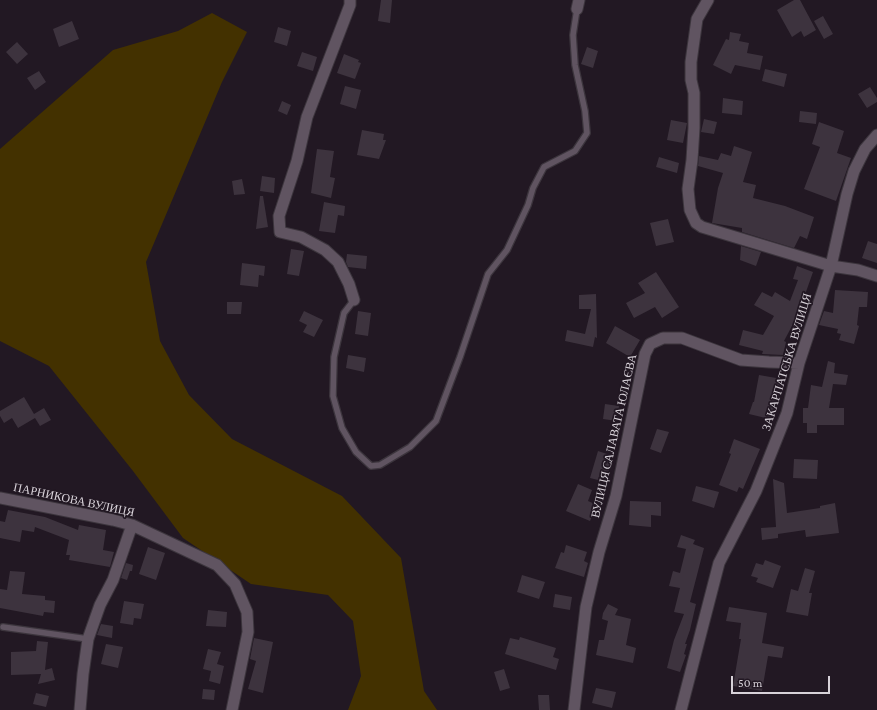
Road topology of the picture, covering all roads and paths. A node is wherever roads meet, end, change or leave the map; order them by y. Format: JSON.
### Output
{"nodes":[{"id":1,"x":350,"y":0,"type":"edge"},
{"id":2,"x":708,"y":0,"type":"edge"},
{"id":3,"x":578,"y":5,"type":"edge"},
{"id":4,"x":877,"y":135,"type":"edge"},
{"id":5,"x":831,"y":266,"type":"junction"},
{"id":6,"x":877,"y":276,"type":"edge"},
{"id":7,"x":354,"y":300,"type":"joint"},
{"id":8,"x":799,"y":362,"type":"junction"},
{"id":9,"x":0,"y":498,"type":"edge"},
{"id":10,"x":132,"y":525,"type":"junction"},
{"id":11,"x":3,"y":627,"type":"dead end"},
{"id":12,"x":88,"y":639,"type":"junction"},
{"id":13,"x":80,"y":710,"type":"edge"},
{"id":14,"x":232,"y":710,"type":"edge"},
{"id":15,"x":574,"y":710,"type":"edge"},
{"id":16,"x":681,"y":710,"type":"edge"}],
"edges":[{"from":1,"to":7,"type":"street"},
{"from":2,"to":5,"type":"street"},
{"from":3,"to":7,"type":"lane"},
{"from":4,"to":5,"type":"street","name":"ЗАКАРПАТСЬКА ВУЛИЦЯ"},
{"from":5,"to":6,"type":"street"},
{"from":5,"to":8,"type":"street","name":"ЗАКАРПАТСЬКА ВУЛИЦЯ"},
{"from":8,"to":15,"type":"street","name":"ВУЛИЦЯ САЛАВАТА ЮЛАЄВА"},
{"from":8,"to":16,"type":"street","name":"ЗАКАРПАТСЬКА ВУЛИЦЯ"},
{"from":9,"to":10,"type":"street","name":"ПАРНИКОВА ВУЛИЦЯ"},
{"from":10,"to":12,"type":"street"},
{"from":10,"to":14,"type":"street","name":"ПАРНИКОВА ВУЛИЦЯ"},
{"from":11,"to":12,"type":"lane"},
{"from":12,"to":13,"type":"street"}]}
